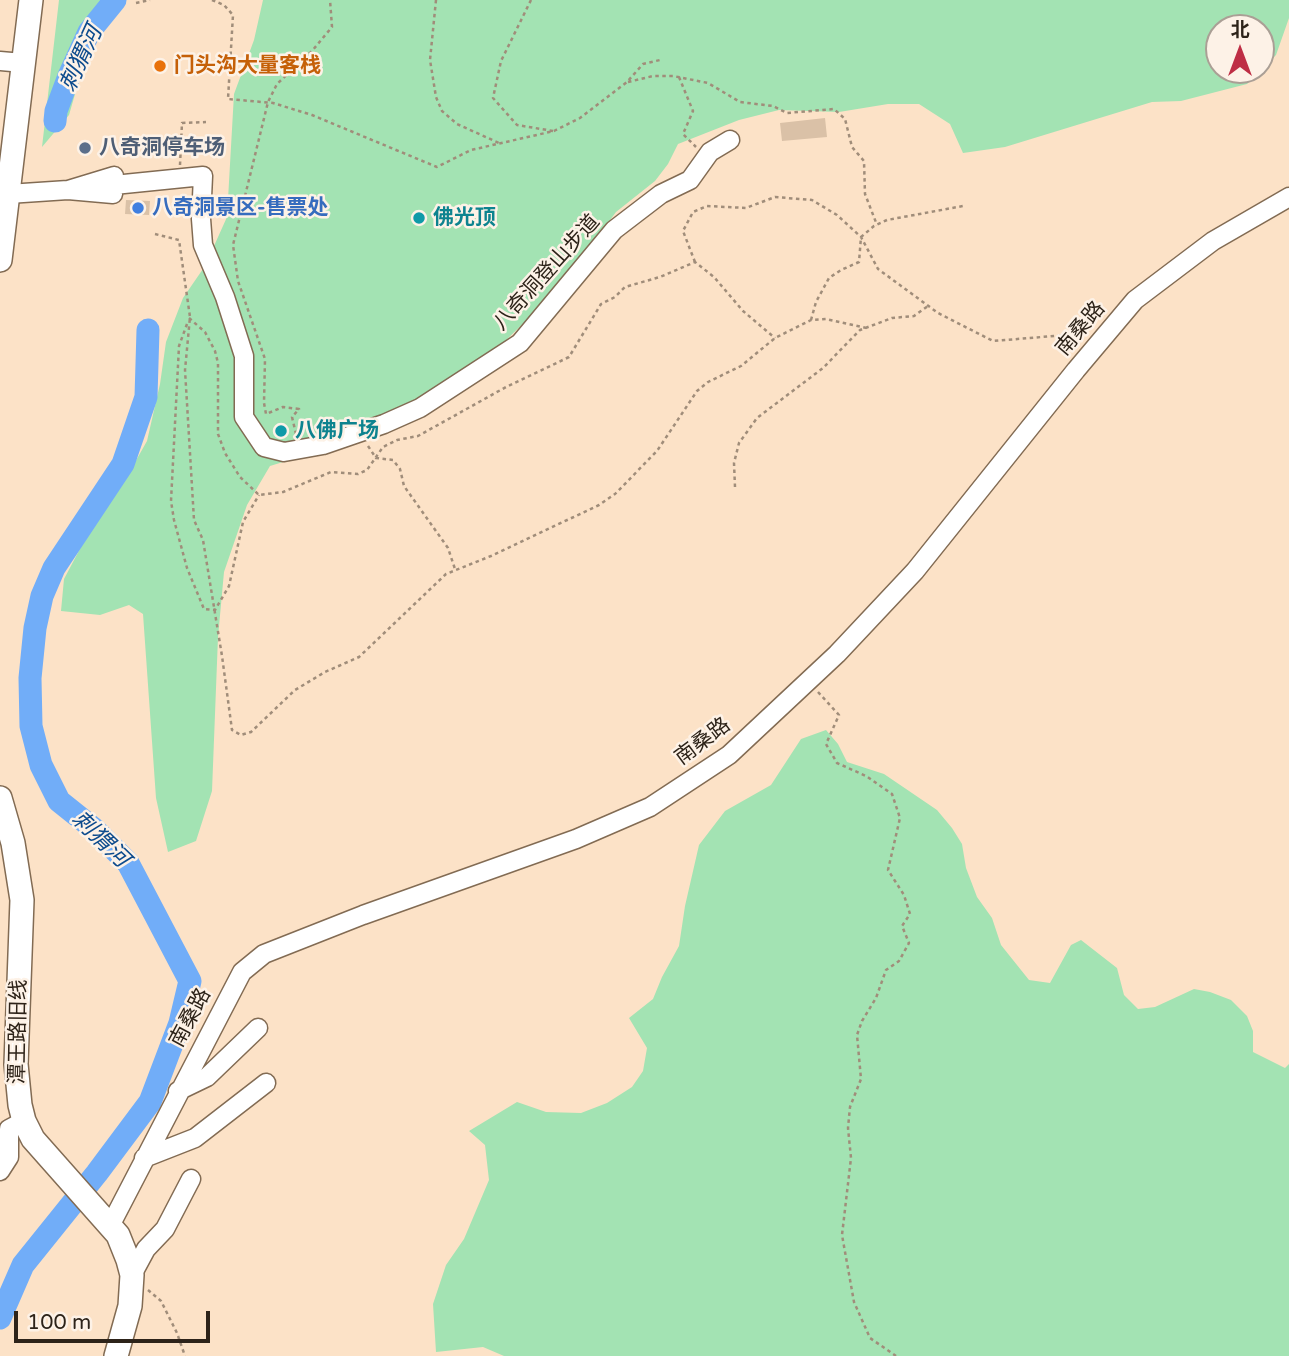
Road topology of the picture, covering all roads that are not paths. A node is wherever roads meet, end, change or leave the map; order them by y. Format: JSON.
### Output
{"nodes":[{"id":1,"x":31,"y":0,"type":"edge"},
{"id":2,"x":0,"y":61,"type":"edge"},
{"id":3,"x":23,"y":63,"type":"junction"},
{"id":4,"x":730,"y":140,"type":"dead end"},
{"id":5,"x":8,"y":194,"type":"junction"},
{"id":6,"x":1289,"y":197,"type":"edge"},
{"id":7,"x":0,"y":260,"type":"edge"},
{"id":8,"x":0,"y":798,"type":"edge"},
{"id":9,"x":258,"y":1028,"type":"dead end"},
{"id":10,"x":8,"y":1057,"type":"edge"},
{"id":11,"x":266,"y":1083,"type":"dead end"},
{"id":12,"x":178,"y":1091,"type":"junction"},
{"id":13,"x":24,"y":1121,"type":"junction"},
{"id":14,"x":144,"y":1158,"type":"junction"},
{"id":15,"x":0,"y":1171,"type":"edge"},
{"id":16,"x":191,"y":1179,"type":"dead end"},
{"id":17,"x":106,"y":1222,"type":"junction"},
{"id":18,"x":132,"y":1275,"type":"junction"},
{"id":19,"x":116,"y":1356,"type":"edge"}],
"edges":[{"from":1,"to":3,"type":"main road"},
{"from":2,"to":3,"type":"street"},
{"from":3,"to":5,"type":"main road"},
{"from":4,"to":5,"type":"street","name":"八奇洞登山步道"},
{"from":5,"to":7,"type":"main road"},
{"from":6,"to":12,"type":"street","name":"南桑路"},
{"from":8,"to":10,"type":"main road","name":"潭王路旧线"},
{"from":9,"to":12,"type":"street"},
{"from":10,"to":13,"type":"main road","name":"潭王路旧线"},
{"from":11,"to":14,"type":"street"},
{"from":12,"to":14,"type":"street","name":"南桑路"},
{"from":13,"to":15,"type":"street"},
{"from":13,"to":17,"type":"main road","name":"潭王路旧线"},
{"from":14,"to":17,"type":"street","name":"南桑路"},
{"from":16,"to":18,"type":"street"},
{"from":17,"to":18,"type":"main road","name":"潭王路旧线"},
{"from":18,"to":19,"type":"main road","name":"潭王路旧线"}]}
